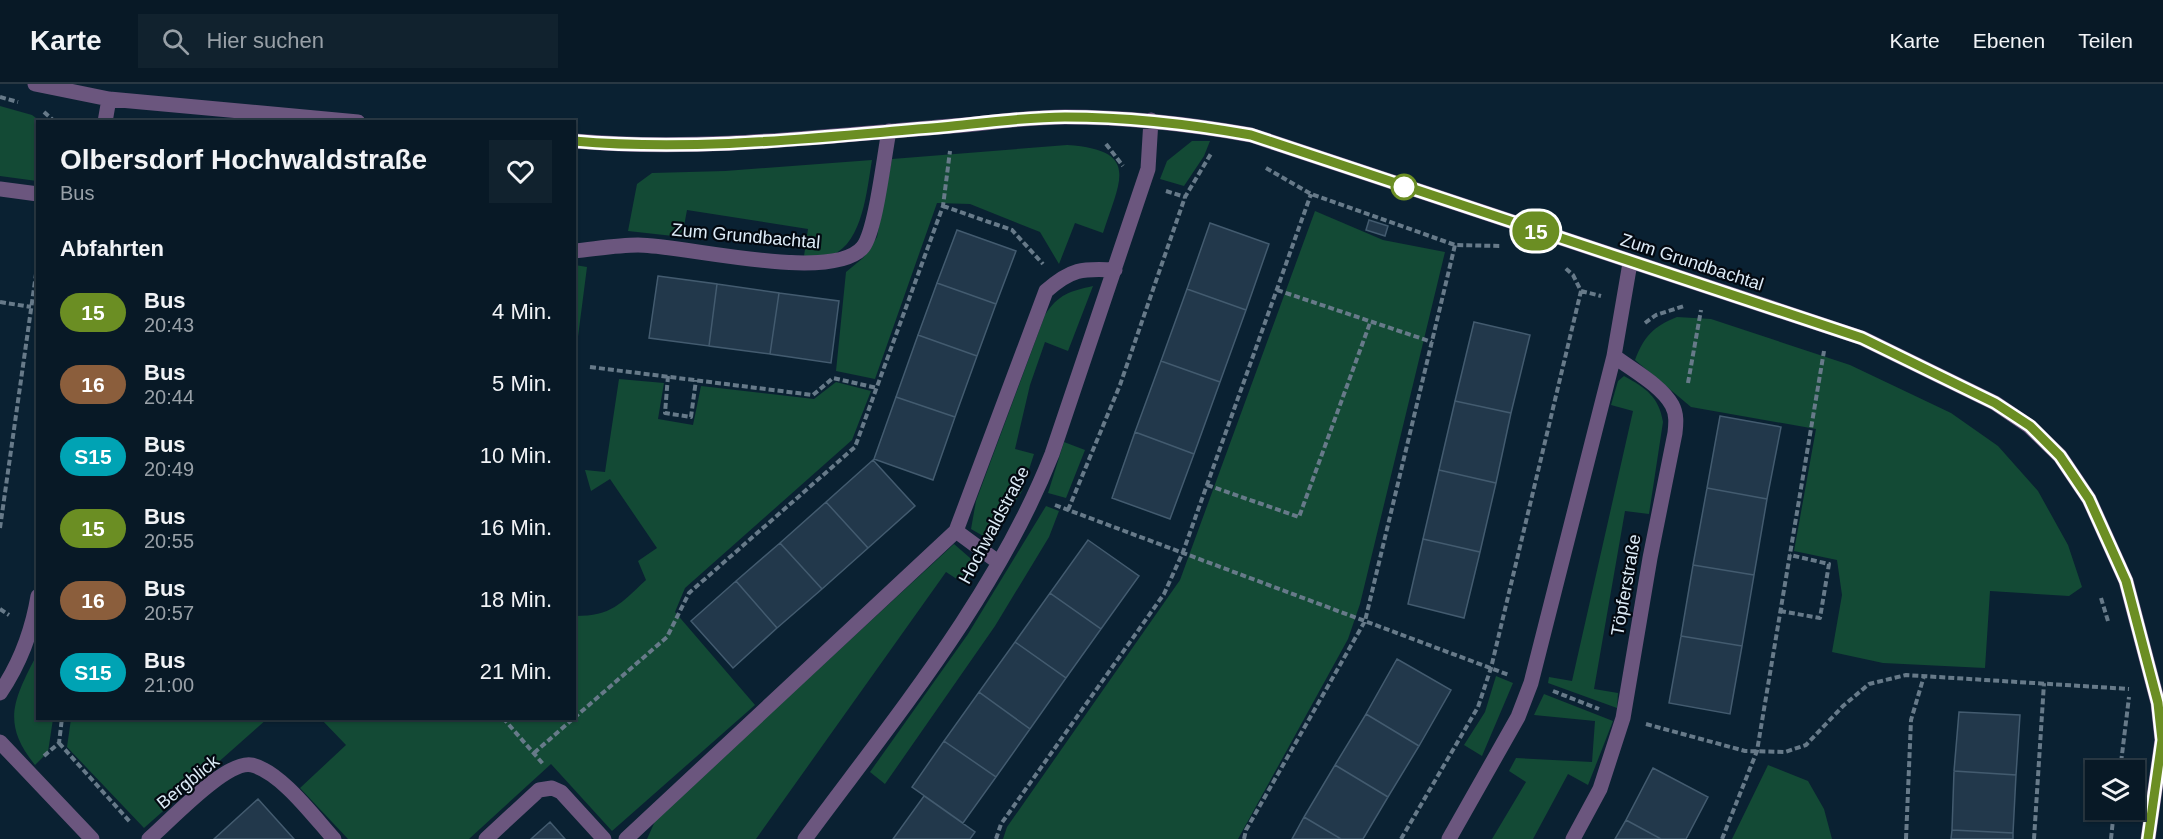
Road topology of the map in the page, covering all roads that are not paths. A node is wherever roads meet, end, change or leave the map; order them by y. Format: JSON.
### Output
{"nodes":[{"id":1,"x":35,"y":84,"type":"edge"},
{"id":2,"x":109,"y":99,"type":"junction"},
{"id":3,"x":105,"y":120,"type":"edge"},
{"id":4,"x":336,"y":120,"type":"edge"},
{"id":5,"x":1151,"y":120,"type":"junction"},
{"id":6,"x":889,"y":131,"type":"junction"},
{"id":7,"x":576,"y":141,"type":"edge"},
{"id":8,"x":0,"y":189,"type":"edge"},
{"id":9,"x":36,"y":194,"type":"edge"},
{"id":10,"x":576,"y":251,"type":"edge"},
{"id":11,"x":1630,"y":262,"type":"junction"},
{"id":12,"x":1115,"y":270,"type":"junction"},
{"id":13,"x":1614,"y":357,"type":"junction"},
{"id":14,"x":956,"y":531,"type":"junction"},
{"id":15,"x":998,"y":562,"type":"junction"},
{"id":16,"x":36,"y":607,"type":"edge"},
{"id":17,"x":0,"y":693,"type":"edge"},
{"id":18,"x":0,"y":742,"type":"edge"},
{"id":19,"x":143,"y":835,"type":"edge"},
{"id":20,"x":92,"y":839,"type":"edge"},
{"id":21,"x":334,"y":839,"type":"edge"},
{"id":22,"x":486,"y":839,"type":"edge"},
{"id":23,"x":604,"y":839,"type":"edge"},
{"id":24,"x":626,"y":839,"type":"edge"},
{"id":25,"x":805,"y":839,"type":"edge"},
{"id":26,"x":1449,"y":839,"type":"edge"},
{"id":27,"x":1573,"y":839,"type":"edge"},
{"id":28,"x":2148,"y":839,"type":"edge"}],
"edges":[{"from":1,"to":2,"type":"street"},
{"from":2,"to":3,"type":"street"},
{"from":2,"to":4,"type":"street"},
{"from":5,"to":6,"type":"street","name":"Zum Grundbachtal"},
{"from":5,"to":11,"type":"street","name":"Zum Grundbachtal"},
{"from":5,"to":12,"type":"street","name":"Hochwaldstraße"},
{"from":6,"to":7,"type":"street","name":"Zum Grundbachtal"},
{"from":6,"to":10,"type":"street","name":"Zum Grundbachtal"},
{"from":8,"to":9,"type":"street"},
{"from":11,"to":13,"type":"street"},
{"from":11,"to":28,"type":"street","name":"Zum Grundbachtal"},
{"from":12,"to":14,"type":"street"},
{"from":12,"to":15,"type":"street","name":"Hochwaldstraße"},
{"from":13,"to":26,"type":"street"},
{"from":13,"to":27,"type":"street","name":"Töpferstraße"},
{"from":14,"to":15,"type":"street"},
{"from":14,"to":24,"type":"street"},
{"from":15,"to":25,"type":"street","name":"Hochwaldstraße"},
{"from":16,"to":17,"type":"street"},
{"from":18,"to":20,"type":"street"},
{"from":19,"to":21,"type":"street","name":"Bergblick"},
{"from":22,"to":23,"type":"street"}]}
